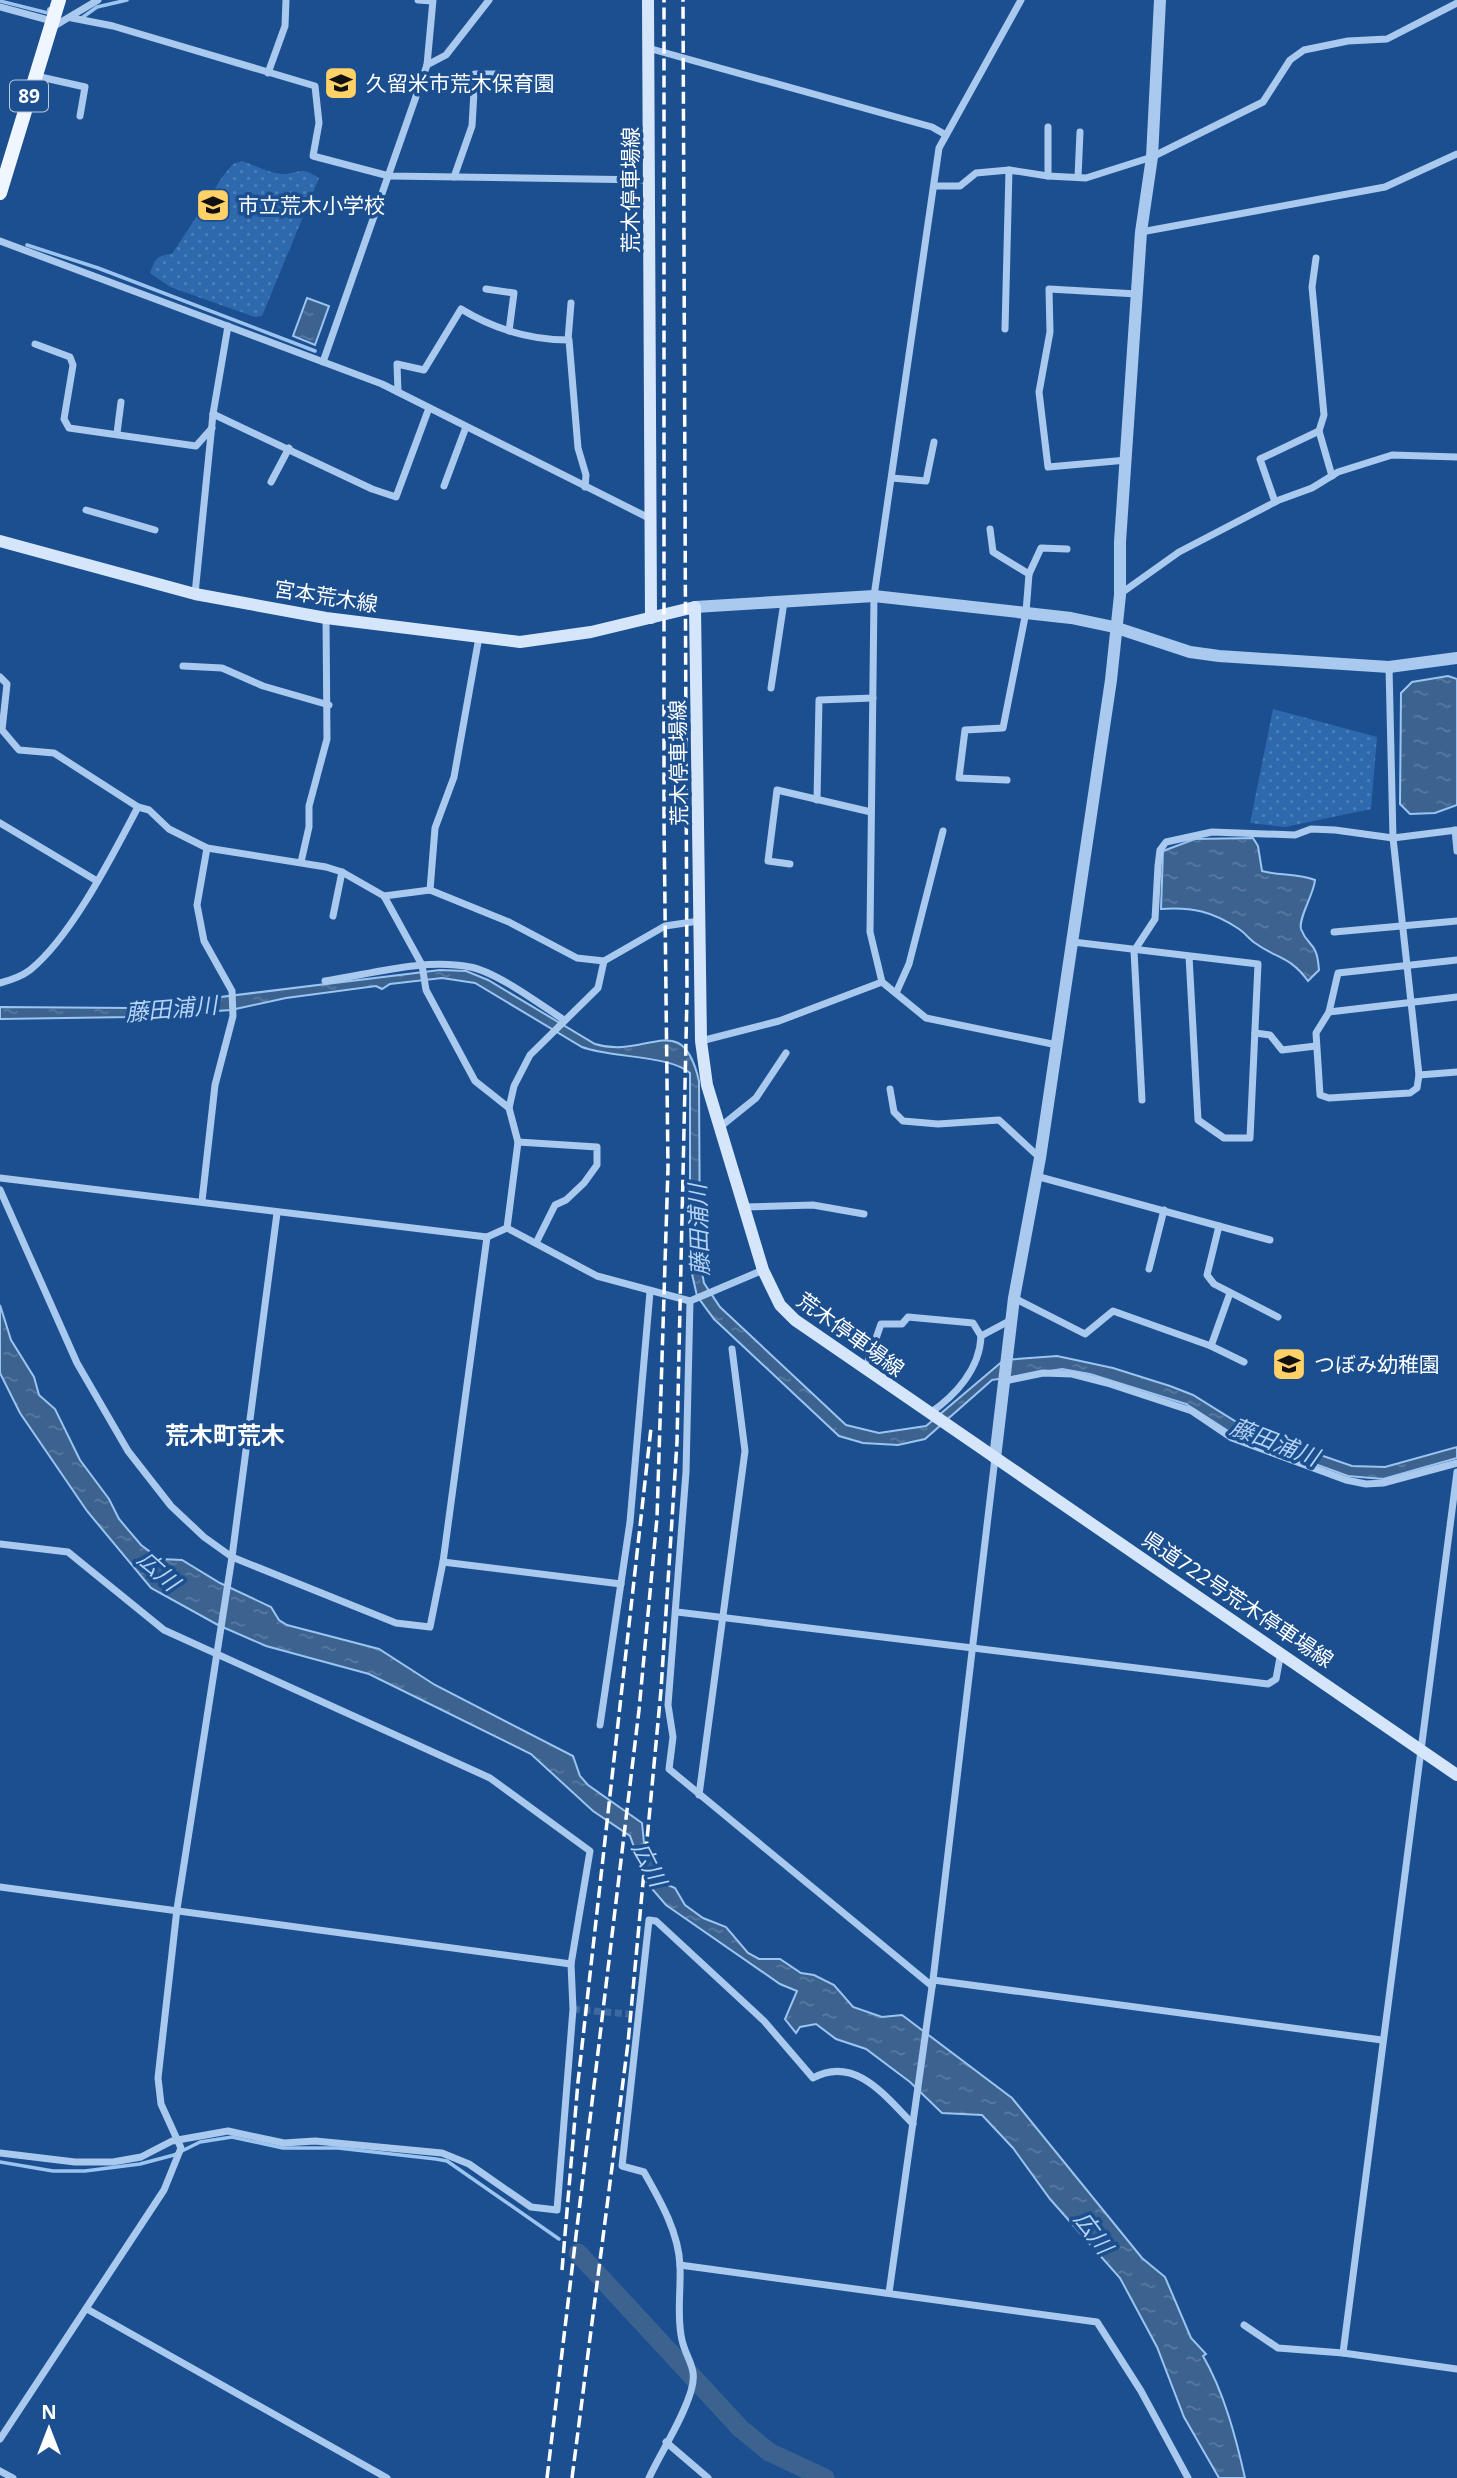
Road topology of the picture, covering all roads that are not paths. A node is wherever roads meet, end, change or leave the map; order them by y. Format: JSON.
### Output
{"nodes":[{"id":1,"x":59,"y":0,"type":"edge"},
{"id":2,"x":98,"y":0,"type":"edge"},
{"id":3,"x":286,"y":0,"type":"edge"},
{"id":4,"x":418,"y":0,"type":"edge"},
{"id":5,"x":489,"y":0,"type":"edge"},
{"id":6,"x":648,"y":0,"type":"edge"},
{"id":7,"x":1021,"y":0,"type":"edge"},
{"id":8,"x":1160,"y":0,"type":"edge"},
{"id":9,"x":433,"y":1,"type":"edge"},
{"id":10,"x":1457,"y":3,"type":"edge"},
{"id":11,"x":0,"y":7,"type":"edge"},
{"id":12,"x":72,"y":18,"type":"junction"},
{"id":13,"x":52,"y":25,"type":"junction"},
{"id":14,"x":648,"y":48,"type":"junction"},
{"id":15,"x":427,"y":65,"type":"junction"},
{"id":16,"x":268,"y":73,"type":"junction"},
{"id":17,"x":499,"y":74,"type":"dead end"},
{"id":18,"x":35,"y":76,"type":"junction"},
{"id":19,"x":80,"y":116,"type":"dead end"},
{"id":20,"x":1048,"y":127,"type":"dead end"},
{"id":21,"x":1080,"y":132,"type":"dead end"},
{"id":22,"x":946,"y":135,"type":"junction"},
{"id":23,"x":1457,"y":154,"type":"edge"},
{"id":24,"x":1152,"y":157,"type":"junction"},
{"id":25,"x":1009,"y":170,"type":"junction"},
{"id":26,"x":388,"y":176,"type":"junction"},
{"id":27,"x":1048,"y":176,"type":"junction"},
{"id":28,"x":454,"y":177,"type":"junction"},
{"id":29,"x":1078,"y":177,"type":"junction"},
{"id":30,"x":649,"y":180,"type":"junction"},
{"id":31,"x":935,"y":186,"type":"junction"},
{"id":32,"x":0,"y":192,"type":"edge"},
{"id":33,"x":1141,"y":232,"type":"junction"},
{"id":34,"x":0,"y":241,"type":"edge"},
{"id":35,"x":1316,"y":258,"type":"dead end"},
{"id":36,"x":486,"y":289,"type":"dead end"},
{"id":37,"x":1137,"y":294,"type":"junction"},
{"id":38,"x":571,"y":303,"type":"dead end"},
{"id":39,"x":228,"y":326,"type":"junction"},
{"id":40,"x":1005,"y":330,"type":"dead end"},
{"id":41,"x":509,"y":331,"type":"junction"},
{"id":42,"x":568,"y":340,"type":"junction"},
{"id":43,"x":35,"y":344,"type":"dead end"},
{"id":44,"x":323,"y":362,"type":"junction"},
{"id":45,"x":398,"y":392,"type":"junction"},
{"id":46,"x":121,"y":402,"type":"dead end"},
{"id":47,"x":429,"y":408,"type":"junction"},
{"id":48,"x":213,"y":414,"type":"junction"},
{"id":49,"x":466,"y":427,"type":"junction"},
{"id":50,"x":212,"y":428,"type":"junction"},
{"id":51,"x":1319,"y":431,"type":"junction"},
{"id":52,"x":117,"y":433,"type":"junction"},
{"id":53,"x":934,"y":442,"type":"dead end"},
{"id":54,"x":289,"y":449,"type":"junction"},
{"id":55,"x":1457,"y":457,"type":"edge"},
{"id":56,"x":1128,"y":460,"type":"junction"},
{"id":57,"x":1332,"y":476,"type":"junction"},
{"id":58,"x":892,"y":478,"type":"junction"},
{"id":59,"x":271,"y":482,"type":"dead end"},
{"id":60,"x":444,"y":486,"type":"dead end"},
{"id":61,"x":585,"y":487,"type":"junction"},
{"id":62,"x":1275,"y":502,"type":"junction"},
{"id":63,"x":86,"y":510,"type":"dead end"},
{"id":64,"x":651,"y":520,"type":"junction"},
{"id":65,"x":990,"y":529,"type":"dead end"},
{"id":66,"x":155,"y":530,"type":"dead end"},
{"id":67,"x":0,"y":541,"type":"edge"},
{"id":68,"x":1067,"y":550,"type":"dead end"},
{"id":69,"x":1029,"y":575,"type":"junction"},
{"id":70,"x":195,"y":594,"type":"junction"},
{"id":71,"x":1120,"y":595,"type":"junction"},
{"id":72,"x":874,"y":596,"type":"junction"},
{"id":73,"x":784,"y":602,"type":"junction"},
{"id":74,"x":695,"y":607,"type":"junction"},
{"id":75,"x":1026,"y":612,"type":"junction"},
{"id":76,"x":326,"y":618,"type":"junction"},
{"id":77,"x":650,"y":618,"type":"junction"},
{"id":78,"x":1114,"y":627,"type":"junction"},
{"id":79,"x":479,"y":637,"type":"junction"},
{"id":80,"x":1457,"y":658,"type":"edge"},
{"id":81,"x":183,"y":666,"type":"dead end"},
{"id":82,"x":1389,"y":667,"type":"junction"},
{"id":83,"x":0,"y":677,"type":"edge"},
{"id":84,"x":771,"y":688,"type":"dead end"},
{"id":85,"x":873,"y":698,"type":"junction"},
{"id":86,"x":329,"y":705,"type":"junction"},
{"id":87,"x":1007,"y":780,"type":"dead end"},
{"id":88,"x":817,"y":800,"type":"junction"},
{"id":89,"x":138,"y":807,"type":"junction"},
{"id":90,"x":871,"y":812,"type":"junction"},
{"id":91,"x":0,"y":823,"type":"edge"},
{"id":92,"x":1456,"y":830,"type":"edge"},
{"id":93,"x":943,"y":831,"type":"dead end"},
{"id":94,"x":1393,"y":838,"type":"junction"},
{"id":95,"x":206,"y":848,"type":"junction"},
{"id":96,"x":1457,"y":851,"type":"edge"},
{"id":97,"x":301,"y":862,"type":"junction"},
{"id":98,"x":790,"y":864,"type":"dead end"},
{"id":99,"x":342,"y":872,"type":"junction"},
{"id":100,"x":97,"y":881,"type":"junction"},
{"id":101,"x":430,"y":890,"type":"junction"},
{"id":102,"x":384,"y":896,"type":"junction"},
{"id":103,"x":333,"y":916,"type":"dead end"},
{"id":104,"x":699,"y":921,"type":"junction"},
{"id":105,"x":1457,"y":921,"type":"edge"},
{"id":106,"x":1402,"y":926,"type":"junction"},
{"id":107,"x":1334,"y":932,"type":"dead end"},
{"id":108,"x":1073,"y":942,"type":"junction"},
{"id":109,"x":1134,"y":951,"type":"junction"},
{"id":110,"x":1189,"y":956,"type":"junction"},
{"id":111,"x":1457,"y":960,"type":"edge"},
{"id":112,"x":604,"y":961,"type":"junction"},
{"id":113,"x":422,"y":965,"type":"junction"},
{"id":114,"x":1406,"y":966,"type":"junction"},
{"id":115,"x":325,"y":981,"type":"dead end"},
{"id":116,"x":882,"y":982,"type":"junction"},
{"id":117,"x":0,"y":983,"type":"edge"},
{"id":118,"x":896,"y":993,"type":"junction"},
{"id":119,"x":1457,"y":997,"type":"edge"},
{"id":120,"x":1410,"y":1003,"type":"junction"},
{"id":121,"x":1329,"y":1012,"type":"junction"},
{"id":122,"x":564,"y":1020,"type":"junction"},
{"id":123,"x":1255,"y":1033,"type":"junction"},
{"id":124,"x":701,"y":1041,"type":"junction"},
{"id":125,"x":1057,"y":1045,"type":"junction"},
{"id":126,"x":1316,"y":1046,"type":"junction"},
{"id":127,"x":786,"y":1053,"type":"dead end"},
{"id":128,"x":1457,"y":1072,"type":"edge"},
{"id":129,"x":1419,"y":1075,"type":"junction"},
{"id":130,"x":890,"y":1089,"type":"dead end"},
{"id":131,"x":1142,"y":1100,"type":"dead end"},
{"id":132,"x":509,"y":1108,"type":"junction"},
{"id":133,"x":720,"y":1127,"type":"junction"},
{"id":134,"x":518,"y":1142,"type":"junction"},
{"id":135,"x":1040,"y":1158,"type":"junction"},
{"id":136,"x":1036,"y":1176,"type":"junction"},
{"id":137,"x":0,"y":1178,"type":"edge"},
{"id":138,"x":0,"y":1190,"type":"edge"},
{"id":139,"x":202,"y":1201,"type":"junction"},
{"id":140,"x":744,"y":1207,"type":"junction"},
{"id":141,"x":1164,"y":1210,"type":"junction"},
{"id":142,"x":277,"y":1213,"type":"junction"},
{"id":143,"x":864,"y":1214,"type":"dead end"},
{"id":144,"x":1219,"y":1226,"type":"junction"},
{"id":145,"x":508,"y":1228,"type":"junction"},
{"id":146,"x":487,"y":1237,"type":"junction"},
{"id":147,"x":1270,"y":1240,"type":"dead end"},
{"id":148,"x":536,"y":1243,"type":"junction"},
{"id":149,"x":1149,"y":1269,"type":"dead end"},
{"id":150,"x":763,"y":1270,"type":"junction"},
{"id":151,"x":650,"y":1292,"type":"junction"},
{"id":152,"x":1230,"y":1293,"type":"junction"},
{"id":153,"x":1014,"y":1298,"type":"junction"},
{"id":154,"x":690,"y":1301,"type":"junction"},
{"id":155,"x":1278,"y":1317,"type":"dead end"},
{"id":156,"x":1012,"y":1320,"type":"junction"},
{"id":157,"x":981,"y":1336,"type":"junction"},
{"id":158,"x":1211,"y":1346,"type":"junction"},
{"id":159,"x":732,"y":1349,"type":"dead end"},
{"id":160,"x":1244,"y":1362,"type":"dead end"},
{"id":161,"x":865,"y":1370,"type":"junction"},
{"id":162,"x":1005,"y":1381,"type":"junction"},
{"id":163,"x":930,"y":1413,"type":"junction"},
{"id":164,"x":995,"y":1458,"type":"junction"},
{"id":165,"x":1457,"y":1463,"type":"edge"},
{"id":166,"x":1457,"y":1472,"type":"edge"},
{"id":167,"x":1447,"y":1542,"type":"junction"},
{"id":168,"x":0,"y":1544,"type":"edge"},
{"id":169,"x":1457,"y":1544,"type":"edge"},
{"id":170,"x":232,"y":1557,"type":"junction"},
{"id":171,"x":443,"y":1562,"type":"junction"},
{"id":172,"x":621,"y":1584,"type":"junction"},
{"id":173,"x":677,"y":1612,"type":"junction"},
{"id":174,"x":723,"y":1618,"type":"junction"},
{"id":175,"x":971,"y":1649,"type":"junction"},
{"id":176,"x":1281,"y":1652,"type":"junction"},
{"id":177,"x":216,"y":1656,"type":"junction"},
{"id":178,"x":600,"y":1725,"type":"dead end"},
{"id":179,"x":1419,"y":1748,"type":"junction"},
{"id":180,"x":1457,"y":1775,"type":"edge"},
{"id":181,"x":699,"y":1795,"type":"junction"},
{"id":182,"x":0,"y":1887,"type":"edge"},
{"id":183,"x":177,"y":1909,"type":"junction"},
{"id":184,"x":571,"y":1964,"type":"junction"},
{"id":185,"x":932,"y":1986,"type":"junction"},
{"id":186,"x":1381,"y":2040,"type":"junction"},
{"id":187,"x":913,"y":2124,"type":"junction"},
{"id":188,"x":179,"y":2140,"type":"junction"},
{"id":189,"x":0,"y":2153,"type":"edge"},
{"id":190,"x":680,"y":2265,"type":"junction"},
{"id":191,"x":888,"y":2293,"type":"junction"},
{"id":192,"x":87,"y":2309,"type":"junction"},
{"id":193,"x":1244,"y":2325,"type":"dead end"},
{"id":194,"x":1343,"y":2353,"type":"junction"},
{"id":195,"x":1457,"y":2368,"type":"edge"},
{"id":196,"x":0,"y":2439,"type":"edge"},
{"id":197,"x":666,"y":2442,"type":"junction"},
{"id":198,"x":0,"y":2470,"type":"edge"},
{"id":199,"x":13,"y":2478,"type":"edge"},
{"id":200,"x":387,"y":2478,"type":"edge"},
{"id":201,"x":649,"y":2478,"type":"edge"},
{"id":202,"x":708,"y":2478,"type":"edge"},
{"id":203,"x":1188,"y":2478,"type":"edge"}],
"edges":[{"from":1,"to":13,"type":"main road","number":"89"},
{"from":2,"to":12,"type":"street"},
{"from":3,"to":16,"type":"street"},
{"from":4,"to":9,"type":"street"},
{"from":5,"to":15,"type":"street"},
{"from":6,"to":14,"type":"main road","name":"荒木停車場線"},
{"from":7,"to":22,"type":"street"},
{"from":8,"to":24,"type":"street"},
{"from":9,"to":15,"type":"street"},
{"from":10,"to":24,"type":"street"},
{"from":11,"to":13,"type":"street"},
{"from":12,"to":13,"type":"street"},
{"from":12,"to":16,"type":"street"},
{"from":13,"to":18,"type":"main road","number":"89"},
{"from":14,"to":22,"type":"street"},
{"from":14,"to":30,"type":"main road","name":"荒木停車場線"},
{"from":15,"to":26,"type":"street"},
{"from":16,"to":26,"type":"street"},
{"from":17,"to":28,"type":"street"},
{"from":18,"to":19,"type":"street"},
{"from":18,"to":32,"type":"main road","number":"89"},
{"from":20,"to":27,"type":"street"},
{"from":21,"to":29,"type":"street"},
{"from":22,"to":31,"type":"street"},
{"from":23,"to":33,"type":"street"},
{"from":24,"to":29,"type":"street"},
{"from":24,"to":33,"type":"street"},
{"from":25,"to":27,"type":"street"},
{"from":25,"to":31,"type":"street"},
{"from":25,"to":40,"type":"street"},
{"from":26,"to":28,"type":"street"},
{"from":26,"to":44,"type":"street"},
{"from":27,"to":29,"type":"street"},
{"from":28,"to":30,"type":"street"},
{"from":30,"to":64,"type":"main road","name":"荒木停車場線"},
{"from":31,"to":58,"type":"street"},
{"from":33,"to":37,"type":"street"},
{"from":34,"to":39,"type":"street"},
{"from":35,"to":51,"type":"street"},
{"from":36,"to":41,"type":"street"},
{"from":37,"to":56,"type":"street"},
{"from":37,"to":56,"type":"street"},
{"from":38,"to":42,"type":"street"},
{"from":39,"to":44,"type":"street"},
{"from":39,"to":48,"type":"street"},
{"from":41,"to":42,"type":"street"},
{"from":41,"to":45,"type":"street"},
{"from":42,"to":61,"type":"street"},
{"from":43,"to":52,"type":"street"},
{"from":44,"to":45,"type":"street"},
{"from":45,"to":47,"type":"street"},
{"from":46,"to":52,"type":"street"},
{"from":47,"to":49,"type":"street"},
{"from":47,"to":54,"type":"street"},
{"from":48,"to":50,"type":"street"},
{"from":48,"to":54,"type":"street"},
{"from":49,"to":60,"type":"street"},
{"from":49,"to":61,"type":"street"},
{"from":50,"to":52,"type":"street"},
{"from":50,"to":70,"type":"street"},
{"from":51,"to":57,"type":"street"},
{"from":51,"to":62,"type":"street"},
{"from":53,"to":58,"type":"street"},
{"from":54,"to":59,"type":"street"},
{"from":55,"to":57,"type":"street"},
{"from":56,"to":71,"type":"street"},
{"from":57,"to":62,"type":"street"},
{"from":58,"to":72,"type":"street"},
{"from":61,"to":64,"type":"street"},
{"from":62,"to":71,"type":"street"},
{"from":63,"to":66,"type":"street"},
{"from":64,"to":77,"type":"main road","name":"荒木停車場線"},
{"from":65,"to":69,"type":"street"},
{"from":67,"to":70,"type":"main road","name":"宮本荒木線"},
{"from":68,"to":69,"type":"street"},
{"from":69,"to":75,"type":"street"},
{"from":70,"to":76,"type":"main road","name":"宮本荒木線"},
{"from":71,"to":78,"type":"street"},
{"from":72,"to":73,"type":"street"},
{"from":72,"to":75,"type":"street"},
{"from":72,"to":85,"type":"street"},
{"from":73,"to":74,"type":"street"},
{"from":73,"to":84,"type":"street"},
{"from":74,"to":77,"type":"main road"},
{"from":74,"to":104,"type":"main road","name":"荒木停車場線"},
{"from":75,"to":78,"type":"street"},
{"from":75,"to":87,"type":"street"},
{"from":76,"to":79,"type":"main road","name":"宮本荒木線"},
{"from":76,"to":86,"type":"street"},
{"from":77,"to":79,"type":"main road","name":"宮本荒木線"},
{"from":78,"to":82,"type":"street"},
{"from":78,"to":108,"type":"street"},
{"from":79,"to":101,"type":"street"},
{"from":80,"to":82,"type":"street"},
{"from":81,"to":86,"type":"street"},
{"from":82,"to":94,"type":"street"},
{"from":83,"to":89,"type":"street"},
{"from":85,"to":88,"type":"street"},
{"from":85,"to":90,"type":"street"},
{"from":86,"to":97,"type":"street"},
{"from":88,"to":90,"type":"street"},
{"from":88,"to":98,"type":"street"},
{"from":89,"to":95,"type":"street"},
{"from":89,"to":100,"type":"street"},
{"from":90,"to":116,"type":"street"},
{"from":91,"to":100,"type":"street"},
{"from":92,"to":94,"type":"street"},
{"from":92,"to":96,"type":"street"},
{"from":93,"to":118,"type":"street"},
{"from":94,"to":106,"type":"street"},
{"from":94,"to":109,"type":"street"},
{"from":95,"to":97,"type":"street"},
{"from":95,"to":139,"type":"street"},
{"from":97,"to":99,"type":"street"},
{"from":99,"to":102,"type":"street"},
{"from":99,"to":103,"type":"street"},
{"from":100,"to":117,"type":"street"},
{"from":101,"to":102,"type":"street"},
{"from":101,"to":112,"type":"street"},
{"from":102,"to":113,"type":"street"},
{"from":104,"to":112,"type":"street"},
{"from":104,"to":124,"type":"main road","name":"荒木停車場線"},
{"from":105,"to":106,"type":"street"},
{"from":106,"to":107,"type":"street"},
{"from":106,"to":114,"type":"street"},
{"from":108,"to":109,"type":"street"},
{"from":108,"to":125,"type":"street"},
{"from":109,"to":110,"type":"street"},
{"from":109,"to":131,"type":"street"},
{"from":110,"to":123,"type":"street"},
{"from":110,"to":123,"type":"street"},
{"from":111,"to":114,"type":"street"},
{"from":112,"to":122,"type":"street"},
{"from":113,"to":115,"type":"street"},
{"from":113,"to":122,"type":"street"},
{"from":113,"to":132,"type":"street"},
{"from":114,"to":120,"type":"street"},
{"from":114,"to":121,"type":"street"},
{"from":116,"to":118,"type":"street"},
{"from":116,"to":124,"type":"street"},
{"from":118,"to":125,"type":"street"},
{"from":119,"to":120,"type":"street"},
{"from":120,"to":121,"type":"street"},
{"from":120,"to":129,"type":"street"},
{"from":121,"to":126,"type":"street"},
{"from":122,"to":132,"type":"street"},
{"from":123,"to":126,"type":"street"},
{"from":124,"to":133,"type":"main road","name":"荒木停車場線"},
{"from":125,"to":135,"type":"street"},
{"from":126,"to":129,"type":"street"},
{"from":127,"to":133,"type":"street"},
{"from":128,"to":129,"type":"street"},
{"from":130,"to":135,"type":"street"},
{"from":132,"to":134,"type":"street"},
{"from":133,"to":140,"type":"main road","name":"荒木停車場線"},
{"from":134,"to":145,"type":"street"},
{"from":134,"to":148,"type":"street"},
{"from":135,"to":136,"type":"street"},
{"from":136,"to":141,"type":"street"},
{"from":136,"to":153,"type":"street"},
{"from":137,"to":139,"type":"street"},
{"from":138,"to":170,"type":"street"},
{"from":139,"to":142,"type":"street"},
{"from":140,"to":143,"type":"street"},
{"from":140,"to":150,"type":"main road","name":"荒木停車場線"},
{"from":141,"to":144,"type":"street"},
{"from":141,"to":149,"type":"street"},
{"from":142,"to":146,"type":"street"},
{"from":142,"to":170,"type":"street"},
{"from":144,"to":147,"type":"street"},
{"from":144,"to":152,"type":"street"},
{"from":145,"to":146,"type":"street"},
{"from":145,"to":148,"type":"street"},
{"from":146,"to":171,"type":"street"},
{"from":148,"to":151,"type":"street"},
{"from":150,"to":154,"type":"street"},
{"from":150,"to":161,"type":"main road","name":"荒木停車場線"},
{"from":151,"to":154,"type":"street"},
{"from":151,"to":172,"type":"street"},
{"from":152,"to":155,"type":"street"},
{"from":152,"to":158,"type":"street"},
{"from":153,"to":156,"type":"street"},
{"from":153,"to":158,"type":"street"},
{"from":154,"to":173,"type":"street"},
{"from":156,"to":157,"type":"street"},
{"from":156,"to":162,"type":"street"},
{"from":157,"to":161,"type":"street"},
{"from":157,"to":163,"type":"street"},
{"from":158,"to":160,"type":"street"},
{"from":159,"to":174,"type":"street"},
{"from":161,"to":163,"type":"main road","name":"荒木停車場線"},
{"from":162,"to":164,"type":"street"},
{"from":162,"to":165,"type":"street"},
{"from":163,"to":164,"type":"main road","name":"荒木停車場線"},
{"from":164,"to":175,"type":"street"},
{"from":164,"to":176,"type":"main road","name":"県道722号荒木停車場線"},
{"from":166,"to":167,"type":"street"},
{"from":167,"to":169,"type":"street"},
{"from":167,"to":179,"type":"street"},
{"from":168,"to":177,"type":"street"},
{"from":170,"to":171,"type":"street"},
{"from":170,"to":177,"type":"street"},
{"from":171,"to":172,"type":"street"},
{"from":172,"to":178,"type":"street"},
{"from":173,"to":174,"type":"street"},
{"from":173,"to":181,"type":"street"},
{"from":174,"to":175,"type":"street"},
{"from":174,"to":181,"type":"street"},
{"from":175,"to":176,"type":"street"},
{"from":175,"to":185,"type":"street"},
{"from":176,"to":179,"type":"main road","name":"県道722号荒木停車場線"},
{"from":177,"to":183,"type":"street"},
{"from":177,"to":184,"type":"street"},
{"from":179,"to":180,"type":"main road","name":"県道722号荒木停車場線"},
{"from":179,"to":186,"type":"street"},
{"from":181,"to":185,"type":"street"},
{"from":182,"to":183,"type":"street"},
{"from":183,"to":184,"type":"street"},
{"from":183,"to":188,"type":"street"},
{"from":184,"to":188,"type":"street"},
{"from":185,"to":186,"type":"street"},
{"from":185,"to":187,"type":"street"},
{"from":186,"to":194,"type":"street"},
{"from":187,"to":190,"type":"street"},
{"from":187,"to":191,"type":"street"},
{"from":188,"to":189,"type":"street"},
{"from":188,"to":192,"type":"street"},
{"from":190,"to":191,"type":"street"},
{"from":190,"to":197,"type":"street"},
{"from":191,"to":203,"type":"street"},
{"from":192,"to":196,"type":"street"},
{"from":192,"to":200,"type":"street"},
{"from":193,"to":194,"type":"street"},
{"from":194,"to":195,"type":"street"},
{"from":197,"to":201,"type":"street"},
{"from":197,"to":202,"type":"street"},
{"from":198,"to":199,"type":"street"}]}
